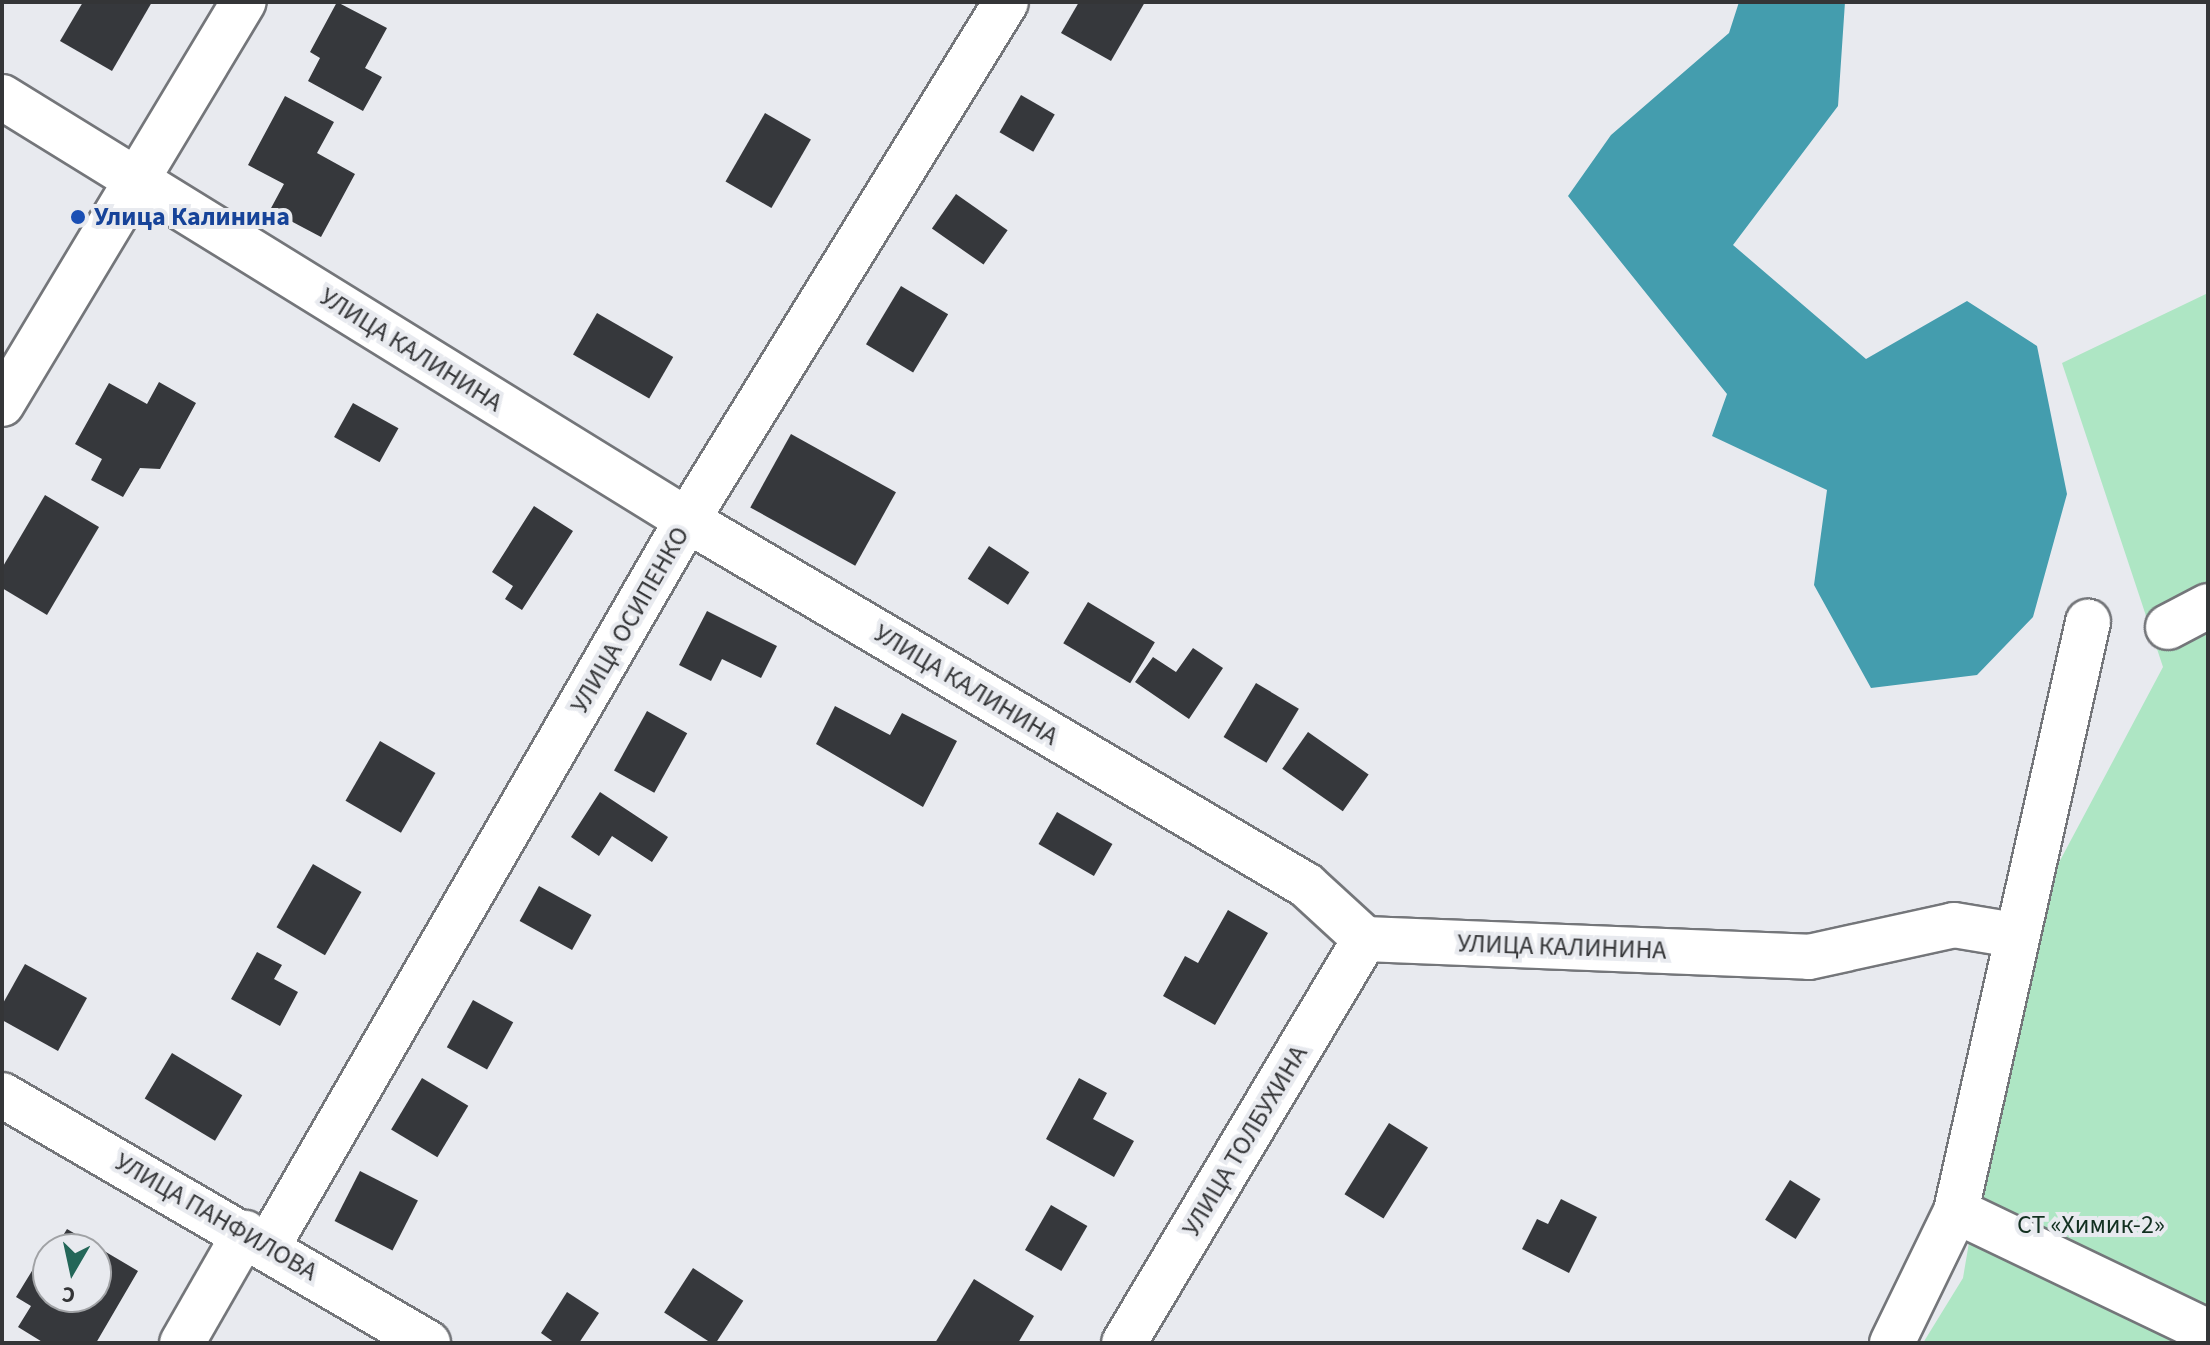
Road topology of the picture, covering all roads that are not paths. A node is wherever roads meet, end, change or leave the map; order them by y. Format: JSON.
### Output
{"nodes":[{"id":1,"x":244,"y":2,"type":"edge"},
{"id":2,"x":1006,"y":2,"type":"edge"},
{"id":3,"x":2,"y":97,"type":"edge"},
{"id":4,"x":137,"y":180,"type":"junction"},
{"id":5,"x":2,"y":404,"type":"edge"},
{"id":6,"x":687,"y":520,"type":"junction"},
{"id":7,"x":2208,"y":606,"type":"edge"},
{"id":8,"x":2088,"y":622,"type":"dead end"},
{"id":9,"x":2168,"y":627,"type":"dead end"},
{"id":10,"x":2014,"y":935,"type":"junction"},
{"id":11,"x":1365,"y":939,"type":"junction"},
{"id":12,"x":2,"y":1095,"type":"edge"},
{"id":13,"x":1956,"y":1211,"type":"junction"},
{"id":14,"x":256,"y":1240,"type":"junction"},
{"id":15,"x":2208,"y":1332,"type":"edge"},
{"id":16,"x":182,"y":1343,"type":"edge"},
{"id":17,"x":428,"y":1343,"type":"edge"},
{"id":18,"x":1124,"y":1343,"type":"edge"},
{"id":19,"x":1892,"y":1343,"type":"edge"}],
"edges":[{"from":1,"to":4,"type":"street"},
{"from":2,"to":6,"type":"street","name":"УЛИЦА ОСИПЕНКО"},
{"from":3,"to":4,"type":"street","name":"УЛИЦА КАЛИНИНА"},
{"from":4,"to":5,"type":"street"},
{"from":4,"to":6,"type":"street","name":"УЛИЦА КАЛИНИНА"},
{"from":6,"to":11,"type":"street","name":"УЛИЦА КАЛИНИНА"},
{"from":6,"to":14,"type":"street","name":"УЛИЦА ОСИПЕНКО"},
{"from":7,"to":9,"type":"street"},
{"from":8,"to":10,"type":"street"},
{"from":10,"to":11,"type":"street","name":"УЛИЦА КАЛИНИНА"},
{"from":10,"to":13,"type":"street"},
{"from":11,"to":18,"type":"street","name":"УЛИЦА ТОЛБУХИНА"},
{"from":12,"to":14,"type":"street","name":"УЛИЦА ПАНФИЛОВА"},
{"from":13,"to":15,"type":"street"},
{"from":13,"to":19,"type":"street"},
{"from":14,"to":16,"type":"street","name":"УЛИЦА ОСИПЕНКО"},
{"from":14,"to":17,"type":"street","name":"УЛИЦА ПАНФИЛОВА"}]}
